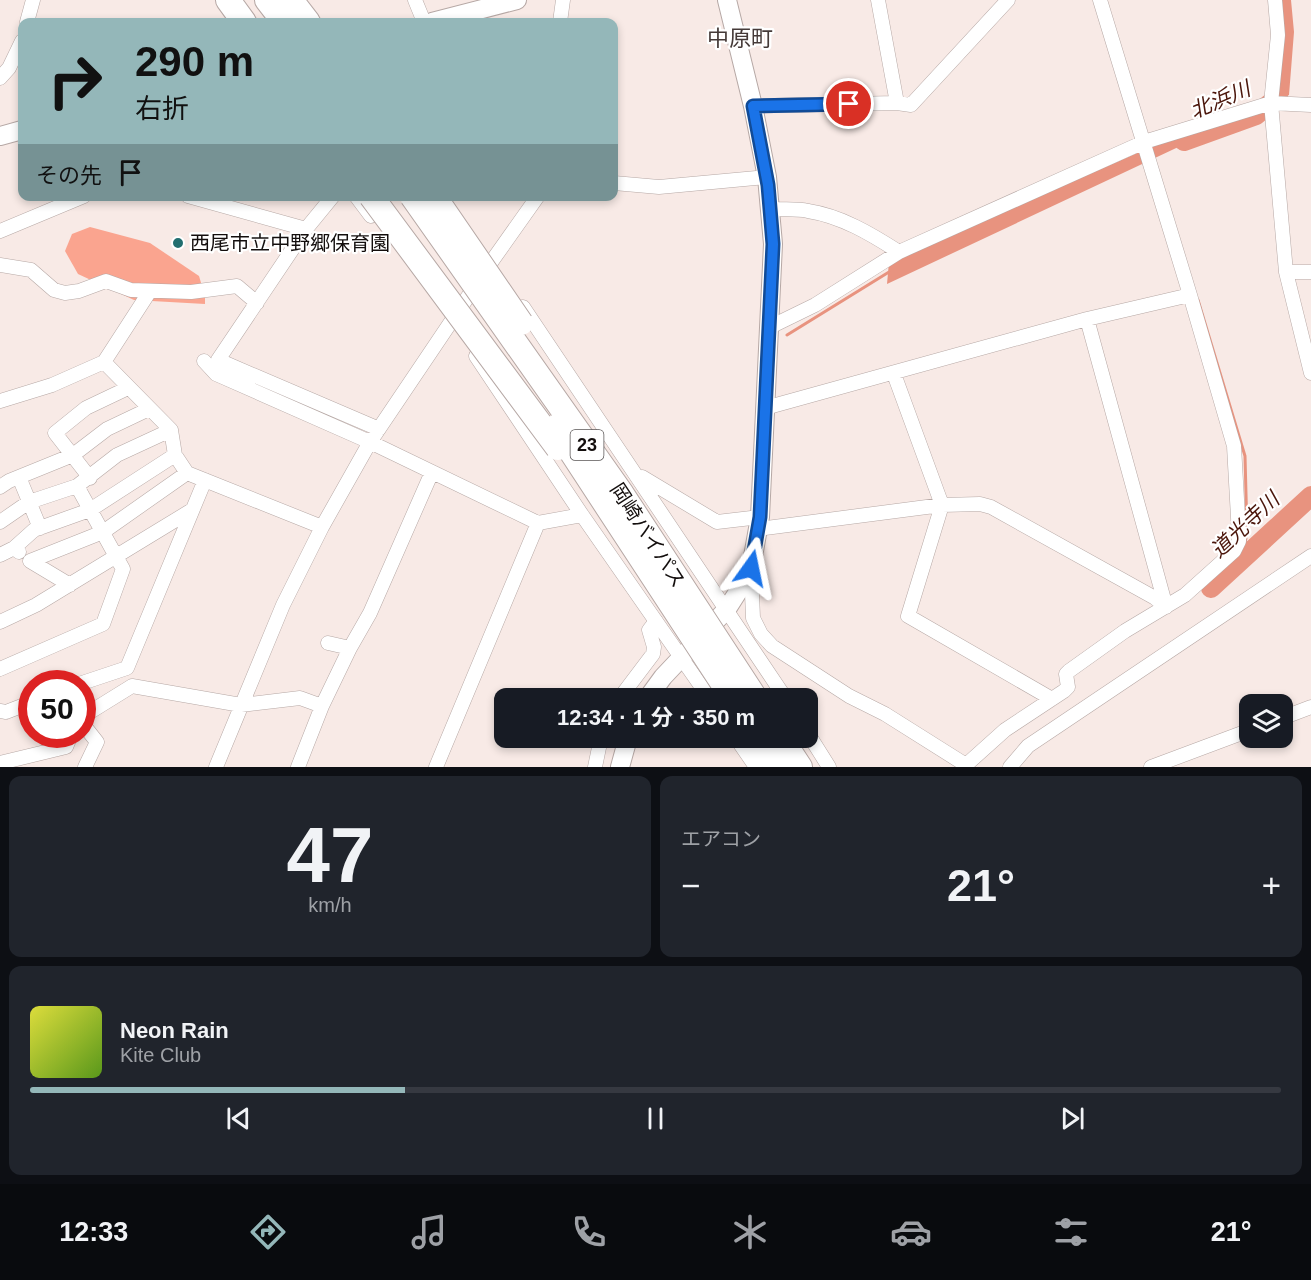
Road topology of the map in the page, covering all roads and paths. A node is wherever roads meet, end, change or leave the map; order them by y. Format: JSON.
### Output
{"nodes":[{"id":1,"x":33,"y":0,"type":"edge"},
{"id":2,"x":267,"y":0,"type":"edge"},
{"id":3,"x":291,"y":0,"type":"edge"},
{"id":4,"x":416,"y":0,"type":"edge"},
{"id":5,"x":517,"y":0,"type":"edge"},
{"id":6,"x":563,"y":0,"type":"edge"},
{"id":7,"x":727,"y":0,"type":"edge"},
{"id":8,"x":878,"y":0,"type":"edge"},
{"id":9,"x":1008,"y":0,"type":"edge"},
{"id":10,"x":1100,"y":0,"type":"edge"},
{"id":11,"x":1275,"y":0,"type":"edge"},
{"id":12,"x":234,"y":8,"type":"edge"},
{"id":13,"x":28,"y":18,"type":"edge"},
{"id":14,"x":256,"y":18,"type":"edge"},
{"id":15,"x":281,"y":18,"type":"edge"},
{"id":16,"x":305,"y":18,"type":"edge"},
{"id":17,"x":423,"y":18,"type":"edge"},
{"id":18,"x":447,"y":18,"type":"edge"},
{"id":19,"x":561,"y":18,"type":"edge"},
{"id":20,"x":18,"y":49,"type":"edge"},
{"id":21,"x":0,"y":78,"type":"edge"},
{"id":22,"x":897,"y":103,"type":"junction"},
{"id":23,"x":1271,"y":103,"type":"junction"},
{"id":24,"x":1311,"y":105,"type":"edge"},
{"id":25,"x":753,"y":106,"type":"junction"},
{"id":26,"x":18,"y":131,"type":"edge"},
{"id":27,"x":0,"y":136,"type":"edge"},
{"id":28,"x":1144,"y":142,"type":"junction"},
{"id":29,"x":767,"y":177,"type":"junction"},
{"id":30,"x":618,"y":183,"type":"edge"},
{"id":31,"x":72,"y":201,"type":"edge"},
{"id":32,"x":207,"y":201,"type":"edge"},
{"id":33,"x":329,"y":201,"type":"edge"},
{"id":34,"x":360,"y":201,"type":"edge"},
{"id":35,"x":375,"y":201,"type":"edge"},
{"id":36,"x":397,"y":201,"type":"edge"},
{"id":37,"x":416,"y":201,"type":"edge"},
{"id":38,"x":437,"y":201,"type":"edge"},
{"id":39,"x":450,"y":201,"type":"edge"},
{"id":40,"x":534,"y":201,"type":"edge"},
{"id":41,"x":770,"y":209,"type":"junction"},
{"id":42,"x":306,"y":229,"type":"junction"},
{"id":43,"x":0,"y":231,"type":"edge"},
{"id":44,"x":899,"y":252,"type":"junction"},
{"id":45,"x":492,"y":261,"type":"junction"},
{"id":46,"x":0,"y":265,"type":"edge"},
{"id":47,"x":1286,"y":272,"type":"junction"},
{"id":48,"x":1311,"y":272,"type":"edge"},
{"id":49,"x":150,"y":291,"type":"junction"},
{"id":50,"x":1190,"y":295,"type":"junction"},
{"id":51,"x":257,"y":303,"type":"junction"},
{"id":52,"x":1087,"y":319,"type":"junction"},
{"id":53,"x":453,"y":321,"type":"junction"},
{"id":54,"x":770,"y":327,"type":"junction"},
{"id":55,"x":204,"y":361,"type":"dead end"},
{"id":56,"x":104,"y":362,"type":"junction"},
{"id":57,"x":894,"y":374,"type":"junction"},
{"id":58,"x":1311,"y":374,"type":"edge"},
{"id":59,"x":128,"y":387,"type":"junction"},
{"id":60,"x":0,"y":401,"type":"edge"},
{"id":61,"x":765,"y":408,"type":"junction"},
{"id":62,"x":149,"y":409,"type":"junction"},
{"id":63,"x":379,"y":429,"type":"junction"},
{"id":64,"x":171,"y":430,"type":"junction"},
{"id":65,"x":370,"y":442,"type":"junction"},
{"id":66,"x":73,"y":455,"type":"junction"},
{"id":67,"x":175,"y":455,"type":"junction"},
{"id":68,"x":584,"y":470,"type":"junction"},
{"id":69,"x":432,"y":472,"type":"junction"},
{"id":70,"x":187,"y":473,"type":"junction"},
{"id":71,"x":637,"y":474,"type":"junction"},
{"id":72,"x":19,"y":477,"type":"junction"},
{"id":73,"x":90,"y":478,"type":"junction"},
{"id":74,"x":205,"y":480,"type":"junction"},
{"id":75,"x":77,"y":486,"type":"junction"},
{"id":76,"x":0,"y":487,"type":"edge"},
{"id":77,"x":622,"y":494,"type":"junction"},
{"id":78,"x":29,"y":502,"type":"junction"},
{"id":79,"x":942,"y":505,"type":"junction"},
{"id":80,"x":90,"y":510,"type":"junction"},
{"id":81,"x":192,"y":510,"type":"junction"},
{"id":82,"x":582,"y":515,"type":"junction"},
{"id":83,"x":0,"y":522,"type":"edge"},
{"id":84,"x":538,"y":523,"type":"junction"},
{"id":85,"x":759,"y":523,"type":"junction"},
{"id":86,"x":322,"y":527,"type":"junction"},
{"id":87,"x":40,"y":528,"type":"junction"},
{"id":88,"x":103,"y":532,"type":"junction"},
{"id":89,"x":14,"y":548,"type":"junction"},
{"id":90,"x":0,"y":555,"type":"edge"},
{"id":91,"x":117,"y":556,"type":"junction"},
{"id":92,"x":1311,"y":556,"type":"edge"},
{"id":93,"x":30,"y":561,"type":"junction"},
{"id":94,"x":751,"y":568,"type":"junction"},
{"id":95,"x":70,"y":585,"type":"junction"},
{"id":96,"x":1166,"y":606,"type":"junction"},
{"id":97,"x":727,"y":609,"type":"junction"},
{"id":98,"x":656,"y":621,"type":"junction"},
{"id":99,"x":0,"y":622,"type":"edge"},
{"id":100,"x":328,"y":643,"type":"dead end"},
{"id":101,"x":350,"y":648,"type":"junction"},
{"id":102,"x":682,"y":657,"type":"junction"},
{"id":103,"x":0,"y":669,"type":"edge"},
{"id":104,"x":96,"y":678,"type":"edge"},
{"id":105,"x":627,"y":688,"type":"edge"},
{"id":106,"x":655,"y":688,"type":"edge"},
{"id":107,"x":703,"y":688,"type":"edge"},
{"id":108,"x":726,"y":688,"type":"edge"},
{"id":109,"x":749,"y":688,"type":"edge"},
{"id":110,"x":779,"y":688,"type":"edge"},
{"id":111,"x":1052,"y":699,"type":"junction"},
{"id":112,"x":241,"y":705,"type":"junction"},
{"id":113,"x":322,"y":706,"type":"junction"},
{"id":114,"x":18,"y":707,"type":"edge"},
{"id":115,"x":1311,"y":707,"type":"edge"},
{"id":116,"x":96,"y":708,"type":"edge"},
{"id":117,"x":0,"y":711,"type":"edge"},
{"id":118,"x":1293,"y":714,"type":"edge"},
{"id":119,"x":1239,"y":734,"type":"edge"},
{"id":120,"x":62,"y":748,"type":"edge"},
{"id":121,"x":94,"y":748,"type":"edge"},
{"id":122,"x":599,"y":748,"type":"edge"},
{"id":123,"x":625,"y":748,"type":"edge"},
{"id":124,"x":743,"y":748,"type":"edge"},
{"id":125,"x":765,"y":748,"type":"edge"},
{"id":126,"x":788,"y":748,"type":"edge"},
{"id":127,"x":817,"y":748,"type":"edge"},
{"id":128,"x":0,"y":764,"type":"edge"},
{"id":129,"x":967,"y":766,"type":"edge"},
{"id":130,"x":85,"y":767,"type":"edge"},
{"id":131,"x":216,"y":767,"type":"edge"},
{"id":132,"x":298,"y":767,"type":"edge"},
{"id":133,"x":436,"y":767,"type":"edge"},
{"id":134,"x":595,"y":767,"type":"edge"},
{"id":135,"x":620,"y":767,"type":"edge"},
{"id":136,"x":756,"y":767,"type":"edge"},
{"id":137,"x":777,"y":767,"type":"edge"},
{"id":138,"x":800,"y":767,"type":"edge"},
{"id":139,"x":829,"y":767,"type":"edge"},
{"id":140,"x":1010,"y":767,"type":"edge"},
{"id":141,"x":1151,"y":767,"type":"edge"}],
"edges":[{"from":1,"to":13,"type":"street"},
{"from":2,"to":15,"type":"highway"},
{"from":3,"to":16,"type":"highway"},
{"from":4,"to":17,"type":"street"},
{"from":5,"to":18,"type":"main road"},
{"from":6,"to":19,"type":"street"},
{"from":7,"to":25,"type":"main road"},
{"from":8,"to":22,"type":"street"},
{"from":9,"to":22,"type":"street"},
{"from":10,"to":28,"type":"street"},
{"from":11,"to":23,"type":"street"},
{"from":12,"to":14,"type":"highway"},
{"from":20,"to":21,"type":"street"},
{"from":22,"to":25,"type":"street"},
{"from":23,"to":24,"type":"street"},
{"from":23,"to":28,"type":"street"},
{"from":23,"to":47,"type":"street"},
{"from":25,"to":29,"type":"main road"},
{"from":26,"to":27,"type":"main road"},
{"from":28,"to":44,"type":"street"},
{"from":28,"to":50,"type":"street"},
{"from":29,"to":30,"type":"street"},
{"from":29,"to":41,"type":"main road"},
{"from":31,"to":43,"type":"street"},
{"from":32,"to":42,"type":"street"},
{"from":33,"to":42,"type":"street"},
{"from":34,"to":53,"type":"street"},
{"from":35,"to":68,"type":"highway","number":"23","bridge":true},
{"from":36,"to":68,"type":"highway","name":"岡崎バイパス","number":"23","bridge":true},
{"from":37,"to":77,"type":"highway","name":"岡崎バイパス","number":"23","bridge":true},
{"from":38,"to":77,"type":"highway","number":"23","bridge":true},
{"from":39,"to":45,"type":"street"},
{"from":40,"to":45,"type":"street"},
{"from":41,"to":44,"type":"street"},
{"from":41,"to":54,"type":"main road"},
{"from":42,"to":51,"type":"street"},
{"from":44,"to":54,"type":"street"},
{"from":45,"to":53,"type":"street"},
{"from":45,"to":71,"type":"street"},
{"from":46,"to":49,"type":"street"},
{"from":47,"to":48,"type":"street"},
{"from":47,"to":58,"type":"street"},
{"from":49,"to":51,"type":"street"},
{"from":49,"to":56,"type":"street"},
{"from":50,"to":52,"type":"street"},
{"from":50,"to":96,"type":"street"},
{"from":51,"to":63,"type":"street"},
{"from":52,"to":57,"type":"street"},
{"from":52,"to":96,"type":"street"},
{"from":53,"to":63,"type":"street"},
{"from":53,"to":82,"type":"street"},
{"from":54,"to":61,"type":"main road"},
{"from":55,"to":65,"type":"street"},
{"from":56,"to":59,"type":"street"},
{"from":56,"to":60,"type":"street"},
{"from":57,"to":61,"type":"street"},
{"from":57,"to":79,"type":"street"},
{"from":59,"to":62,"type":"street"},
{"from":59,"to":66,"type":"street"},
{"from":61,"to":85,"type":"main road"},
{"from":62,"to":64,"type":"street"},
{"from":62,"to":66,"type":"street"},
{"from":63,"to":65,"type":"street"},
{"from":64,"to":67,"type":"street"},
{"from":64,"to":73,"type":"street"},
{"from":65,"to":69,"type":"street"},
{"from":65,"to":86,"type":"street"},
{"from":66,"to":72,"type":"street"},
{"from":66,"to":73,"type":"street"},
{"from":67,"to":70,"type":"street"},
{"from":67,"to":80,"type":"street"},
{"from":68,"to":108,"type":"highway","name":"岡崎バイパス","number":"23","bridge":true},
{"from":69,"to":84,"type":"street"},
{"from":69,"to":101,"type":"street"},
{"from":70,"to":74,"type":"street"},
{"from":70,"to":88,"type":"street"},
{"from":71,"to":85,"type":"street"},
{"from":71,"to":97,"type":"street"},
{"from":72,"to":76,"type":"street"},
{"from":72,"to":78,"type":"street"},
{"from":73,"to":75,"type":"street"},
{"from":74,"to":81,"type":"street"},
{"from":74,"to":86,"type":"street"},
{"from":75,"to":78,"type":"street"},
{"from":75,"to":80,"type":"street"},
{"from":77,"to":109,"type":"highway","name":"岡崎バイパス","number":"23","bridge":true},
{"from":78,"to":83,"type":"street"},
{"from":78,"to":87,"type":"street"},
{"from":79,"to":85,"type":"street"},
{"from":79,"to":96,"type":"street"},
{"from":79,"to":111,"type":"street"},
{"from":80,"to":87,"type":"street"},
{"from":80,"to":88,"type":"street"},
{"from":81,"to":91,"type":"street"},
{"from":81,"to":104,"type":"street"},
{"from":82,"to":84,"type":"street"},
{"from":82,"to":98,"type":"street"},
{"from":84,"to":133,"type":"street"},
{"from":85,"to":94,"type":"main road"},
{"from":86,"to":112,"type":"street"},
{"from":87,"to":89,"type":"street"},
{"from":88,"to":91,"type":"street"},
{"from":88,"to":93,"type":"street"},
{"from":89,"to":90,"type":"street"},
{"from":89,"to":93,"type":"street"},
{"from":91,"to":95,"type":"street"},
{"from":91,"to":103,"type":"street"},
{"from":92,"to":140,"type":"street"},
{"from":93,"to":95,"type":"street"},
{"from":94,"to":97,"type":"main road"},
{"from":94,"to":129,"type":"street"},
{"from":95,"to":99,"type":"street"},
{"from":96,"to":111,"type":"street"},
{"from":97,"to":102,"type":"main road"},
{"from":97,"to":110,"type":"street"},
{"from":98,"to":102,"type":"street"},
{"from":98,"to":105,"type":"street"},
{"from":100,"to":101,"type":"street"},
{"from":101,"to":113,"type":"street"},
{"from":102,"to":106,"type":"main road"},
{"from":102,"to":107,"type":"street"},
{"from":111,"to":129,"type":"street"},
{"from":112,"to":113,"type":"street"},
{"from":112,"to":116,"type":"street"},
{"from":112,"to":131,"type":"street"},
{"from":113,"to":132,"type":"street"},
{"from":114,"to":117,"type":"street"},
{"from":115,"to":118,"type":"street"},
{"from":119,"to":141,"type":"street"},
{"from":120,"to":128,"type":"street"},
{"from":121,"to":130,"type":"street"},
{"from":122,"to":134,"type":"street"},
{"from":123,"to":135,"type":"main road"},
{"from":124,"to":136,"type":"street"},
{"from":125,"to":137,"type":"highway"},
{"from":126,"to":138,"type":"highway"},
{"from":127,"to":139,"type":"street"}]}
